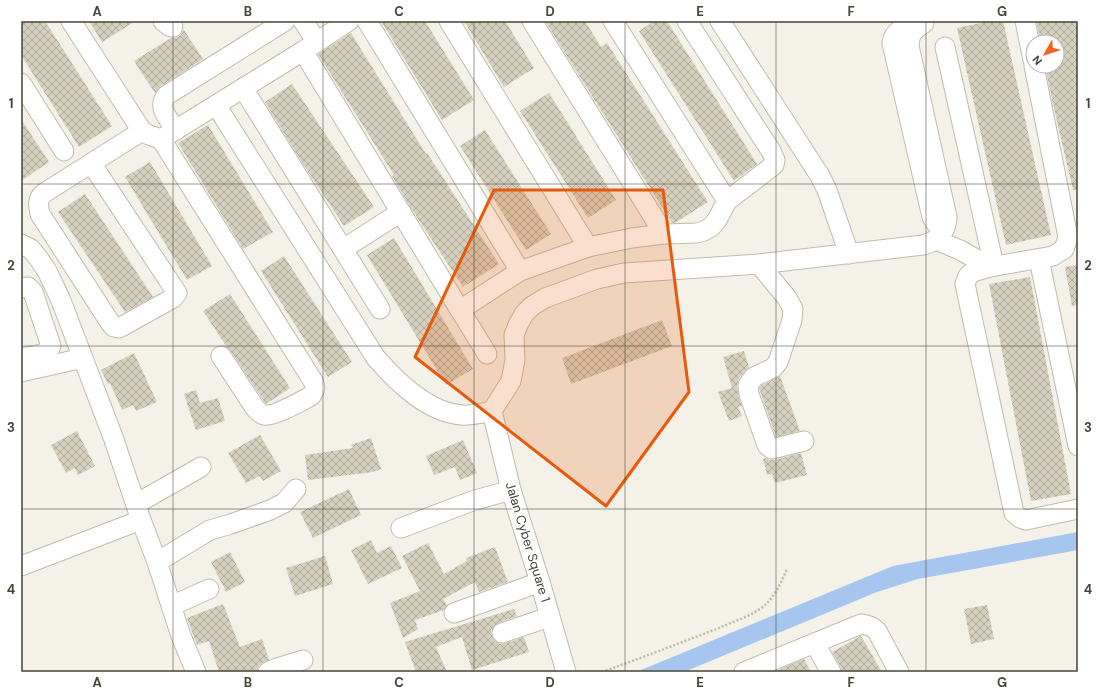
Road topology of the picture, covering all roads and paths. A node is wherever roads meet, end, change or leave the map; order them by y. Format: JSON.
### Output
{"nodes":[{"id":1,"x":71,"y":21,"type":"edge"},
{"id":2,"x":285,"y":21,"type":"edge"},
{"id":3,"x":303,"y":21,"type":"edge"},
{"id":4,"x":349,"y":21,"type":"edge"},
{"id":5,"x":367,"y":21,"type":"edge"},
{"id":6,"x":449,"y":21,"type":"edge"},
{"id":7,"x":532,"y":21,"type":"edge"},
{"id":8,"x":613,"y":21,"type":"edge"},
{"id":9,"x":687,"y":21,"type":"edge"},
{"id":10,"x":720,"y":21,"type":"edge"},
{"id":11,"x":1025,"y":21,"type":"edge"},
{"id":12,"x":928,"y":22,"type":"edge"},
{"id":13,"x":1028,"y":34,"type":"edge"},
{"id":14,"x":310,"y":46,"type":"junction"},
{"id":15,"x":945,"y":47,"type":"dead end"},
{"id":16,"x":1036,"y":74,"type":"edge"},
{"id":17,"x":21,"y":83,"type":"edge"},
{"id":18,"x":243,"y":88,"type":"junction"},
{"id":19,"x":216,"y":105,"type":"junction"},
{"id":20,"x":142,"y":131,"type":"junction"},
{"id":21,"x":169,"y":134,"type":"junction"},
{"id":22,"x":64,"y":150,"type":"dead end"},
{"id":23,"x":91,"y":163,"type":"junction"},
{"id":24,"x":727,"y":201,"type":"junction"},
{"id":25,"x":401,"y":212,"type":"junction"},
{"id":26,"x":664,"y":234,"type":"junction"},
{"id":27,"x":940,"y":234,"type":"junction"},
{"id":28,"x":21,"y":244,"type":"edge"},
{"id":29,"x":588,"y":247,"type":"junction"},
{"id":30,"x":343,"y":249,"type":"junction"},
{"id":31,"x":849,"y":254,"type":"junction"},
{"id":32,"x":1039,"y":259,"type":"junction"},
{"id":33,"x":759,"y":264,"type":"junction"},
{"id":34,"x":992,"y":267,"type":"junction"},
{"id":35,"x":520,"y":271,"type":"junction"},
{"id":36,"x":21,"y":288,"type":"edge"},
{"id":37,"x":380,"y":309,"type":"dead end"},
{"id":38,"x":460,"y":310,"type":"junction"},
{"id":39,"x":487,"y":354,"type":"dead end"},
{"id":40,"x":221,"y":356,"type":"dead end"},
{"id":41,"x":21,"y":358,"type":"edge"},
{"id":42,"x":83,"y":358,"type":"junction"},
{"id":43,"x":49,"y":359,"type":"junction"},
{"id":44,"x":21,"y":372,"type":"edge"},
{"id":45,"x":492,"y":411,"type":"junction"},
{"id":46,"x":804,"y":441,"type":"dead end"},
{"id":47,"x":1078,"y":446,"type":"edge"},
{"id":48,"x":201,"y":467,"type":"dead end"},
{"id":49,"x":296,"y":489,"type":"dead end"},
{"id":50,"x":511,"y":490,"type":"junction"},
{"id":51,"x":1078,"y":509,"type":"edge"},
{"id":52,"x":138,"y":512,"type":"junction"},
{"id":53,"x":401,"y":528,"type":"dead end"},
{"id":54,"x":157,"y":562,"type":"junction"},
{"id":55,"x":21,"y":566,"type":"edge"},
{"id":56,"x":787,"y":569,"type":"dead end"},
{"id":57,"x":540,"y":582,"type":"junction"},
{"id":58,"x":208,"y":589,"type":"dead end"},
{"id":59,"x":171,"y":606,"type":"junction"},
{"id":60,"x":454,"y":613,"type":"dead end"},
{"id":61,"x":550,"y":617,"type":"junction"},
{"id":62,"x":502,"y":633,"type":"dead end"},
{"id":63,"x":815,"y":644,"type":"junction"},
{"id":64,"x":303,"y":660,"type":"dead end"},
{"id":65,"x":756,"y":670,"type":"edge"},
{"id":66,"x":196,"y":672,"type":"edge"},
{"id":67,"x":268,"y":672,"type":"edge"},
{"id":68,"x":566,"y":672,"type":"edge"},
{"id":69,"x":602,"y":672,"type":"edge"},
{"id":70,"x":831,"y":672,"type":"edge"},
{"id":71,"x":899,"y":672,"type":"edge"}],
"edges":[{"from":1,"to":20,"type":"street"},
{"from":2,"to":21,"type":"street"},
{"from":3,"to":14,"type":"street"},
{"from":4,"to":14,"type":"street"},
{"from":5,"to":35,"type":"street"},
{"from":6,"to":29,"type":"street"},
{"from":7,"to":26,"type":"street"},
{"from":8,"to":24,"type":"street"},
{"from":9,"to":24,"type":"street"},
{"from":10,"to":31,"type":"street"},
{"from":11,"to":13,"type":"street"},
{"from":12,"to":27,"type":"street"},
{"from":14,"to":18,"type":"street"},
{"from":14,"to":25,"type":"street"},
{"from":15,"to":34,"type":"street"},
{"from":16,"to":32,"type":"street"},
{"from":17,"to":22,"type":"street"},
{"from":18,"to":19,"type":"street"},
{"from":18,"to":30,"type":"street"},
{"from":19,"to":21,"type":"street"},
{"from":19,"to":45,"type":"street"},
{"from":20,"to":21,"type":"street"},
{"from":20,"to":23,"type":"street"},
{"from":21,"to":40,"type":"street"},
{"from":23,"to":23,"type":"street"},
{"from":24,"to":26,"type":"street"},
{"from":25,"to":30,"type":"street"},
{"from":25,"to":38,"type":"street"},
{"from":26,"to":29,"type":"street"},
{"from":27,"to":31,"type":"street"},
{"from":27,"to":34,"type":"street"},
{"from":28,"to":42,"type":"street"},
{"from":29,"to":35,"type":"street"},
{"from":30,"to":37,"type":"street"},
{"from":31,"to":33,"type":"street"},
{"from":32,"to":34,"type":"street"},
{"from":32,"to":47,"type":"street"},
{"from":33,"to":45,"type":"street"},
{"from":33,"to":46,"type":"street"},
{"from":34,"to":51,"type":"street"},
{"from":35,"to":38,"type":"street"},
{"from":36,"to":43,"type":"street"},
{"from":38,"to":39,"type":"street"},
{"from":41,"to":43,"type":"street"},
{"from":42,"to":43,"type":"street"},
{"from":42,"to":52,"type":"street"},
{"from":43,"to":44,"type":"street"},
{"from":45,"to":50,"type":"street","name":"Jalan Cyber Square 1"},
{"from":48,"to":52,"type":"street"},
{"from":49,"to":54,"type":"street"},
{"from":50,"to":53,"type":"street"},
{"from":50,"to":57,"type":"street","name":"Jalan Cyber Square 1"},
{"from":52,"to":54,"type":"street"},
{"from":52,"to":55,"type":"street"},
{"from":54,"to":59,"type":"street"},
{"from":56,"to":69,"type":"path"},
{"from":57,"to":60,"type":"street"},
{"from":57,"to":61,"type":"street","name":"Jalan Cyber Square 1"},
{"from":58,"to":59,"type":"street"},
{"from":59,"to":66,"type":"street"},
{"from":61,"to":62,"type":"street"},
{"from":61,"to":68,"type":"street","name":"Jalan Cyber Square 1"},
{"from":63,"to":65,"type":"street"},
{"from":63,"to":70,"type":"street"},
{"from":63,"to":71,"type":"street"},
{"from":64,"to":67,"type":"street"}]}
